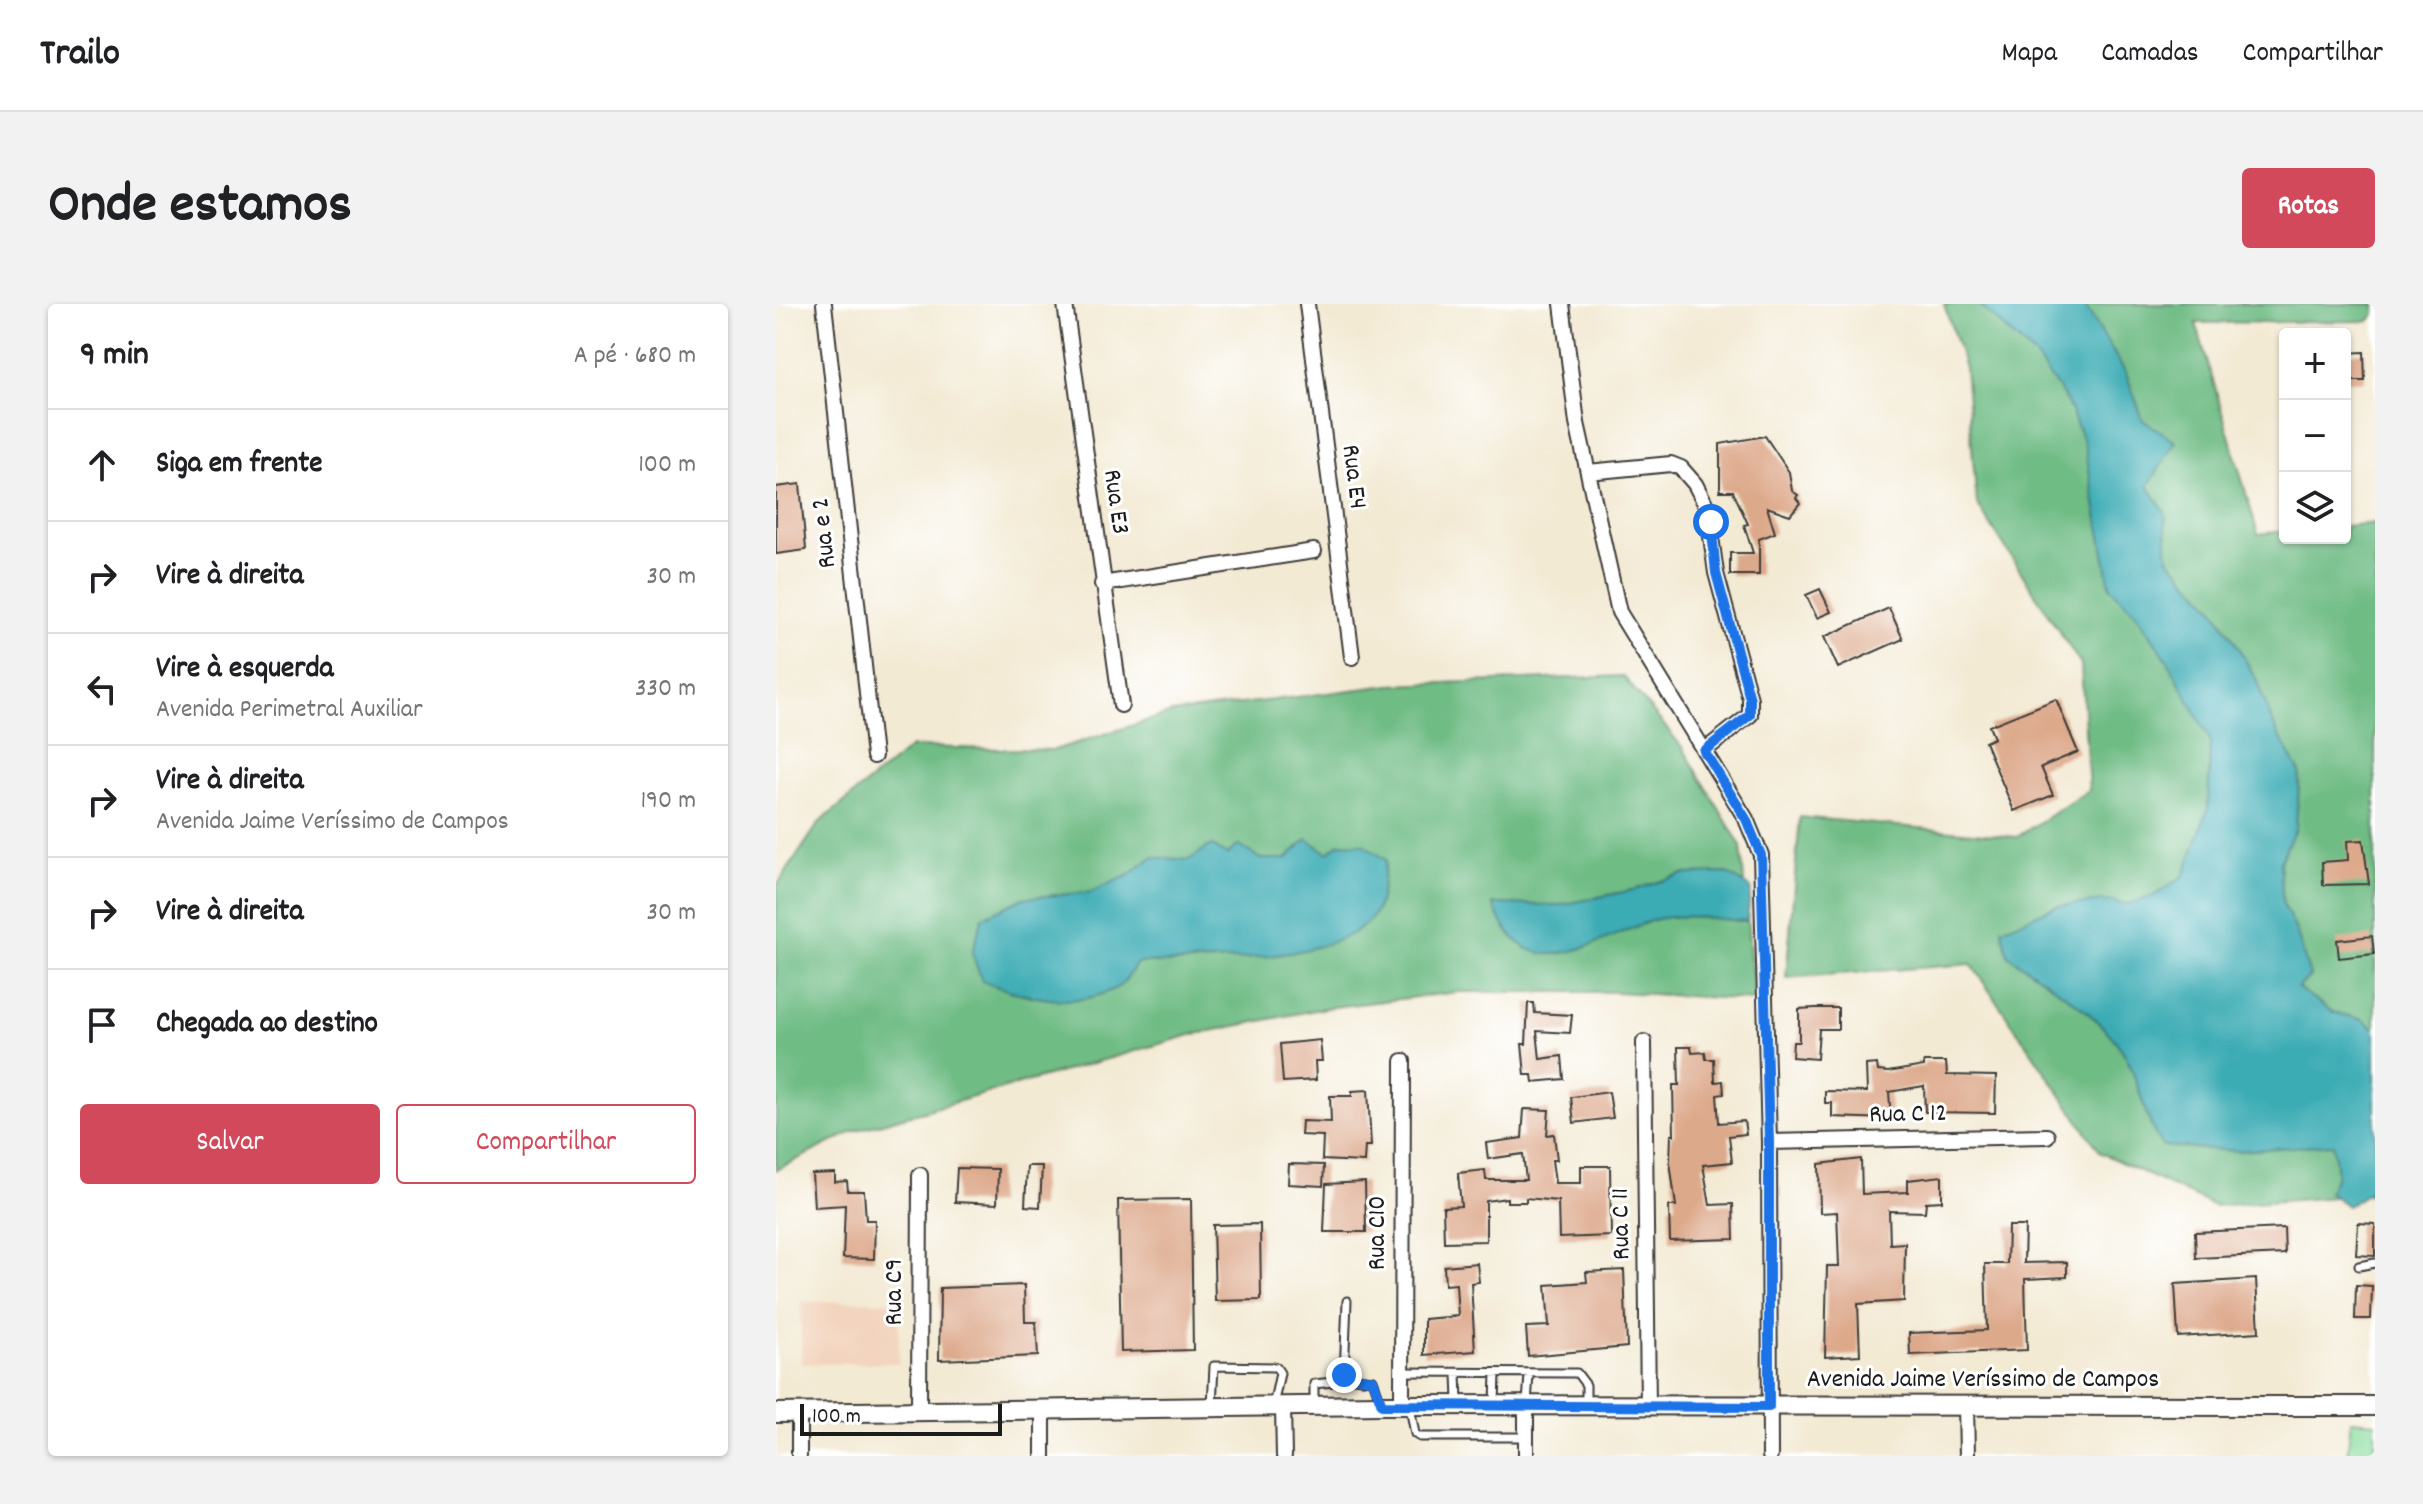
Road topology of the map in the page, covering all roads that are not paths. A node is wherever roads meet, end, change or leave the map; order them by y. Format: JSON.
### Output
{"nodes":[{"id":1,"x":824,"y":304,"type":"edge"},
{"id":2,"x":1065,"y":304,"type":"edge"},
{"id":3,"x":1307,"y":304,"type":"edge"},
{"id":4,"x":1562,"y":304,"type":"edge"},
{"id":5,"x":1588,"y":472,"type":"junction"},
{"id":6,"x":1314,"y":551,"type":"dead end"},
{"id":7,"x":1102,"y":584,"type":"junction"},
{"id":8,"x":1352,"y":657,"type":"dead end"},
{"id":9,"x":1121,"y":705,"type":"dead end"},
{"id":10,"x":1704,"y":751,"type":"junction"},
{"id":11,"x":874,"y":756,"type":"dead end"},
{"id":12,"x":1644,"y":1042,"type":"dead end"},
{"id":13,"x":1403,"y":1061,"type":"dead end"},
{"id":14,"x":2047,"y":1136,"type":"dead end"},
{"id":15,"x":1769,"y":1142,"type":"junction"},
{"id":16,"x":920,"y":1175,"type":"dead end"},
{"id":17,"x":2375,"y":1263,"type":"edge"},
{"id":18,"x":2359,"y":1266,"type":"dead end"},
{"id":19,"x":1347,"y":1301,"type":"dead end"},
{"id":20,"x":1402,"y":1372,"type":"junction"},
{"id":21,"x":1457,"y":1373,"type":"junction"},
{"id":22,"x":1496,"y":1373,"type":"junction"},
{"id":23,"x":1529,"y":1374,"type":"junction"},
{"id":24,"x":1343,"y":1377,"type":"junction"},
{"id":25,"x":1966,"y":1404,"type":"junction"},
{"id":26,"x":1314,"y":1405,"type":"junction"},
{"id":27,"x":1382,"y":1405,"type":"junction"},
{"id":28,"x":1406,"y":1405,"type":"junction"},
{"id":29,"x":1458,"y":1406,"type":"junction"},
{"id":30,"x":1586,"y":1406,"type":"junction"},
{"id":31,"x":1648,"y":1406,"type":"junction"},
{"id":32,"x":2375,"y":1406,"type":"edge"},
{"id":33,"x":1494,"y":1407,"type":"junction"},
{"id":34,"x":1526,"y":1407,"type":"junction"},
{"id":35,"x":1769,"y":1407,"type":"junction"},
{"id":36,"x":1278,"y":1408,"type":"junction"},
{"id":37,"x":1212,"y":1409,"type":"junction"},
{"id":38,"x":919,"y":1410,"type":"junction"},
{"id":39,"x":1043,"y":1412,"type":"junction"},
{"id":40,"x":776,"y":1413,"type":"edge"},
{"id":41,"x":799,"y":1413,"type":"junction"},
{"id":42,"x":1526,"y":1437,"type":"junction"},
{"id":43,"x":799,"y":1456,"type":"edge"},
{"id":44,"x":1043,"y":1456,"type":"edge"},
{"id":45,"x":1284,"y":1456,"type":"edge"},
{"id":46,"x":1526,"y":1456,"type":"edge"},
{"id":47,"x":1770,"y":1456,"type":"edge"},
{"id":48,"x":1967,"y":1456,"type":"edge"}],
"edges":[{"from":1,"to":11,"type":"street","name":"Rua e 2"},
{"from":2,"to":7,"type":"street","name":"Rua E3"},
{"from":3,"to":8,"type":"street","name":"Rua E4"},
{"from":4,"to":5,"type":"street"},
{"from":5,"to":10,"type":"street"},
{"from":5,"to":10,"type":"street"},
{"from":6,"to":7,"type":"street"},
{"from":7,"to":9,"type":"street","name":"Rua E3"},
{"from":10,"to":15,"type":"street"},
{"from":12,"to":31,"type":"street","name":"Rua C 11"},
{"from":13,"to":20,"type":"street","name":"Rua C10"},
{"from":14,"to":15,"type":"street","name":"Rua C 12"},
{"from":15,"to":35,"type":"street"},
{"from":16,"to":38,"type":"street","name":"Rua C9"},
{"from":17,"to":18,"type":"lane"},
{"from":19,"to":24,"type":"lane"},
{"from":20,"to":21,"type":"lane"},
{"from":20,"to":28,"type":"street","name":"Rua C10"},
{"from":21,"to":22,"type":"lane"},
{"from":21,"to":29,"type":"lane"},
{"from":22,"to":23,"type":"lane"},
{"from":22,"to":33,"type":"lane"},
{"from":23,"to":30,"type":"lane"},
{"from":23,"to":34,"type":"lane"},
{"from":24,"to":26,"type":"lane"},
{"from":24,"to":27,"type":"lane"},
{"from":25,"to":32,"type":"street","name":"Avenida Jaime Veríssimo de Campos"},
{"from":25,"to":35,"type":"street","name":"Avenida Jaime Veríssimo de Campos"},
{"from":25,"to":48,"type":"street"},
{"from":26,"to":27,"type":"street","name":"Avenida Jaime Veríssimo de Campos"},
{"from":26,"to":36,"type":"street","name":"Avenida Jaime Veríssimo de Campos"},
{"from":27,"to":28,"type":"street","name":"Avenida Jaime Veríssimo de Campos"},
{"from":28,"to":29,"type":"street","name":"Avenida Jaime Veríssimo de Campos"},
{"from":28,"to":42,"type":"lane"},
{"from":29,"to":33,"type":"street","name":"Avenida Jaime Veríssimo de Campos"},
{"from":30,"to":31,"type":"street","name":"Avenida Jaime Veríssimo de Campos"},
{"from":30,"to":34,"type":"street","name":"Avenida Jaime Veríssimo de Campos"},
{"from":31,"to":35,"type":"street","name":"Avenida Jaime Veríssimo de Campos"},
{"from":33,"to":34,"type":"street","name":"Avenida Jaime Veríssimo de Campos"},
{"from":34,"to":42,"type":"street"},
{"from":35,"to":47,"type":"street"},
{"from":36,"to":37,"type":"street","name":"Avenida Jaime Veríssimo de Campos"},
{"from":36,"to":37,"type":"lane"},
{"from":36,"to":45,"type":"street"},
{"from":37,"to":39,"type":"street","name":"Avenida Jaime Veríssimo de Campos"},
{"from":38,"to":39,"type":"street","name":"Avenida Jaime Veríssimo de Campos"},
{"from":38,"to":41,"type":"street","name":"Avenida Jaime Veríssimo de Campos"},
{"from":39,"to":44,"type":"street"},
{"from":40,"to":41,"type":"street","name":"Avenida Jaime Veríssimo de Campos"},
{"from":41,"to":43,"type":"street"},
{"from":42,"to":46,"type":"street"}]}
